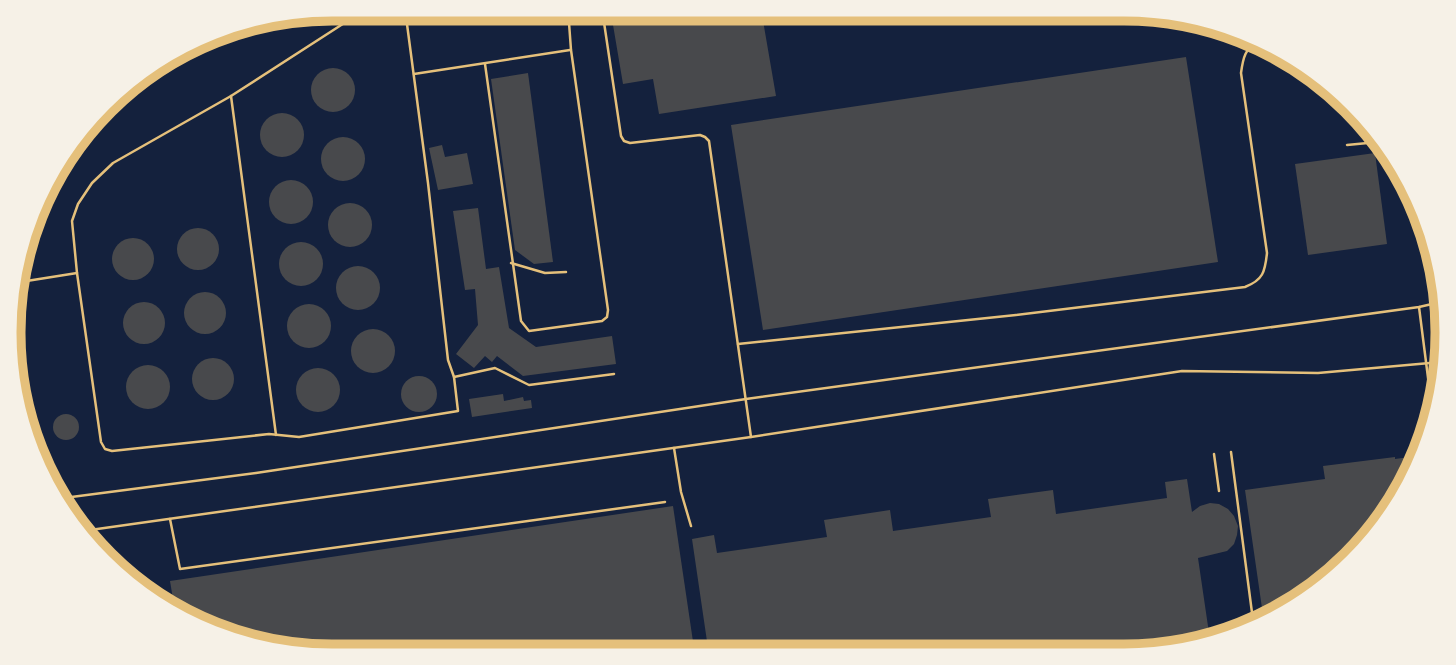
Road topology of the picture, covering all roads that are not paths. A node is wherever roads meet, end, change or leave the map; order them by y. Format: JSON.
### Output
{"nodes":[{"id":1,"x":347,"y":21,"type":"edge"},
{"id":2,"x":407,"y":21,"type":"edge"},
{"id":3,"x":569,"y":21,"type":"edge"},
{"id":4,"x":605,"y":21,"type":"edge"},
{"id":5,"x":1249,"y":48,"type":"edge"},
{"id":6,"x":571,"y":50,"type":"junction"},
{"id":7,"x":485,"y":64,"type":"junction"},
{"id":8,"x":414,"y":74,"type":"junction"},
{"id":9,"x":231,"y":96,"type":"junction"},
{"id":10,"x":1371,"y":143,"type":"edge"},
{"id":11,"x":1347,"y":145,"type":"dead end"},
{"id":12,"x":511,"y":263,"type":"junction"},
{"id":13,"x":566,"y":272,"type":"dead end"},
{"id":14,"x":77,"y":273,"type":"junction"},
{"id":15,"x":26,"y":281,"type":"edge"},
{"id":16,"x":1433,"y":303,"type":"edge"},
{"id":17,"x":1419,"y":307,"type":"junction"},
{"id":18,"x":738,"y":344,"type":"junction"},
{"id":19,"x":1433,"y":364,"type":"edge"},
{"id":20,"x":1427,"y":365,"type":"junction"},
{"id":21,"x":614,"y":374,"type":"dead end"},
{"id":22,"x":454,"y":377,"type":"junction"},
{"id":23,"x":1430,"y":389,"type":"edge"},
{"id":24,"x":746,"y":399,"type":"junction"},
{"id":25,"x":276,"y":435,"type":"junction"},
{"id":26,"x":751,"y":437,"type":"junction"},
{"id":27,"x":674,"y":447,"type":"junction"},
{"id":28,"x":1231,"y":452,"type":"dead end"},
{"id":29,"x":1214,"y":454,"type":"dead end"},
{"id":30,"x":1219,"y":491,"type":"dead end"},
{"id":31,"x":68,"y":498,"type":"edge"},
{"id":32,"x":664,"y":502,"type":"dead end"},
{"id":33,"x":170,"y":519,"type":"junction"},
{"id":34,"x":691,"y":526,"type":"dead end"},
{"id":35,"x":91,"y":530,"type":"edge"},
{"id":36,"x":1252,"y":616,"type":"edge"}],
"edges":[{"from":1,"to":9,"type":"lane"},
{"from":2,"to":8,"type":"lane"},
{"from":3,"to":6,"type":"lane"},
{"from":4,"to":18,"type":"lane"},
{"from":5,"to":18,"type":"lane"},
{"from":6,"to":7,"type":"lane"},
{"from":6,"to":12,"type":"lane"},
{"from":7,"to":8,"type":"lane"},
{"from":7,"to":12,"type":"lane"},
{"from":8,"to":22,"type":"lane"},
{"from":9,"to":14,"type":"lane"},
{"from":9,"to":25,"type":"lane"},
{"from":10,"to":11,"type":"lane"},
{"from":12,"to":13,"type":"lane"},
{"from":14,"to":15,"type":"lane"},
{"from":14,"to":25,"type":"lane"},
{"from":16,"to":17,"type":"lane"},
{"from":17,"to":20,"type":"lane"},
{"from":17,"to":24,"type":"lane"},
{"from":18,"to":24,"type":"lane"},
{"from":19,"to":20,"type":"lane"},
{"from":20,"to":23,"type":"lane"},
{"from":20,"to":26,"type":"lane"},
{"from":21,"to":22,"type":"lane"},
{"from":22,"to":25,"type":"lane"},
{"from":24,"to":26,"type":"lane"},
{"from":24,"to":31,"type":"lane"},
{"from":26,"to":27,"type":"lane"},
{"from":27,"to":33,"type":"lane"},
{"from":27,"to":34,"type":"lane"},
{"from":28,"to":36,"type":"lane"},
{"from":29,"to":30,"type":"lane"},
{"from":32,"to":33,"type":"lane"},
{"from":33,"to":35,"type":"lane"}]}
